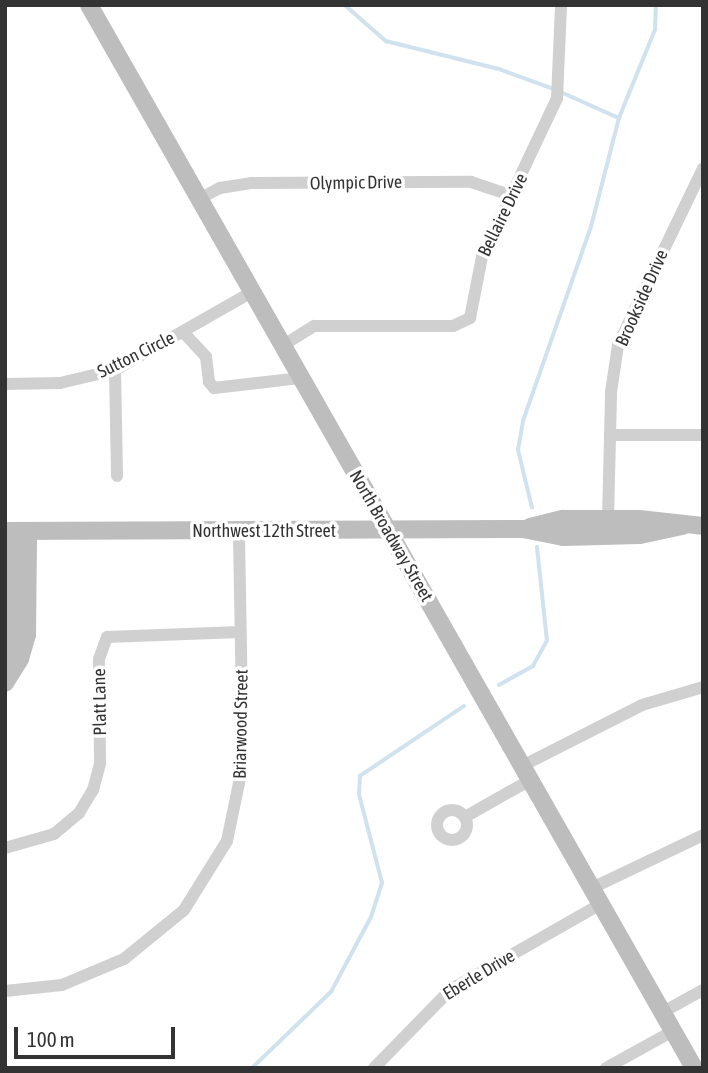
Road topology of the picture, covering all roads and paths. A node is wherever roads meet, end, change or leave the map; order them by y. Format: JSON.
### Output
{"nodes":[{"id":1,"x":89,"y":5,"type":"edge"},
{"id":2,"x":561,"y":5,"type":"edge"},
{"id":3,"x":703,"y":168,"type":"edge"},
{"id":4,"x":513,"y":196,"type":"junction"},
{"id":5,"x":199,"y":199,"type":"junction"},
{"id":6,"x":252,"y":292,"type":"junction"},
{"id":7,"x":183,"y":332,"type":"junction"},
{"id":8,"x":282,"y":346,"type":"junction"},
{"id":9,"x":114,"y":370,"type":"junction"},
{"id":10,"x":301,"y":378,"type":"junction"},
{"id":11,"x":5,"y":384,"type":"edge"},
{"id":12,"x":610,"y":435,"type":"junction"},
{"id":13,"x":703,"y":435,"type":"edge"},
{"id":14,"x":117,"y":477,"type":"dead end"},
{"id":15,"x":703,"y":526,"type":"edge"},
{"id":16,"x":610,"y":527,"type":"junction"},
{"id":17,"x":389,"y":530,"type":"junction"},
{"id":18,"x":16,"y":531,"type":"edge"},
{"id":19,"x":239,"y":531,"type":"junction"},
{"id":20,"x":240,"y":632,"type":"junction"},
{"id":21,"x":5,"y":657,"type":"edge"},
{"id":22,"x":5,"y":683,"type":"edge"},
{"id":23,"x":703,"y":687,"type":"edge"},
{"id":24,"x":526,"y":773,"type":"junction"},
{"id":25,"x":465,"y":817,"type":"dead end"},
{"id":26,"x":703,"y":835,"type":"edge"},
{"id":27,"x":5,"y":848,"type":"edge"},
{"id":28,"x":596,"y":896,"type":"junction"},
{"id":29,"x":703,"y":990,"type":"edge"},
{"id":30,"x":5,"y":991,"type":"edge"},
{"id":31,"x":663,"y":1012,"type":"junction"},
{"id":32,"x":673,"y":1031,"type":"junction"},
{"id":33,"x":374,"y":1068,"type":"edge"},
{"id":34,"x":607,"y":1068,"type":"edge"},
{"id":35,"x":694,"y":1068,"type":"edge"}],
"edges":[{"from":1,"to":5,"type":"main road","name":"North Broadway Street"},
{"from":2,"to":4,"type":"street","name":"Bellaire Drive"},
{"from":3,"to":12,"type":"street","name":"Brookside Drive"},
{"from":4,"to":5,"type":"street","name":"Olympic Drive"},
{"from":4,"to":8,"type":"street","name":"Bellaire Drive"},
{"from":5,"to":6,"type":"main road","name":"North Broadway Street"},
{"from":6,"to":7,"type":"street","name":"Sutton Circle"},
{"from":6,"to":8,"type":"main road","name":"North Broadway Street"},
{"from":7,"to":9,"type":"street","name":"Sutton Circle"},
{"from":7,"to":10,"type":"street","name":"Sutton Circle"},
{"from":8,"to":10,"type":"main road","name":"North Broadway Street"},
{"from":9,"to":11,"type":"street","name":"Sutton Circle"},
{"from":9,"to":14,"type":"street"},
{"from":10,"to":17,"type":"main road","name":"North Broadway Street"},
{"from":12,"to":13,"type":"street"},
{"from":12,"to":16,"type":"street","name":"Brookside Drive"},
{"from":15,"to":16,"type":"main road","name":"Northwest 12th Street"},
{"from":16,"to":17,"type":"main road","name":"Northwest 12th Street"},
{"from":17,"to":19,"type":"main road","name":"Northwest 12th Street"},
{"from":17,"to":24,"type":"main road","name":"North Broadway Street"},
{"from":18,"to":19,"type":"main road","name":"Northwest 12th Street"},
{"from":18,"to":21,"type":"main road"},
{"from":18,"to":22,"type":"main road"},
{"from":19,"to":20,"type":"street","name":"Briarwood Street"},
{"from":20,"to":27,"type":"street","name":"Platt Lane"},
{"from":20,"to":30,"type":"street","name":"Briarwood Street"},
{"from":23,"to":24,"type":"street"},
{"from":24,"to":25,"type":"street"},
{"from":24,"to":28,"type":"main road","name":"North Broadway Street"},
{"from":26,"to":28,"type":"street","name":"Eberle Drive"},
{"from":28,"to":31,"type":"main road","name":"North Broadway Street"},
{"from":28,"to":33,"type":"street","name":"Eberle Drive"},
{"from":29,"to":31,"type":"street"},
{"from":31,"to":32,"type":"main road","name":"North Broadway Street"},
{"from":32,"to":34,"type":"street"},
{"from":32,"to":35,"type":"main road","name":"North Broadway Street"}]}
